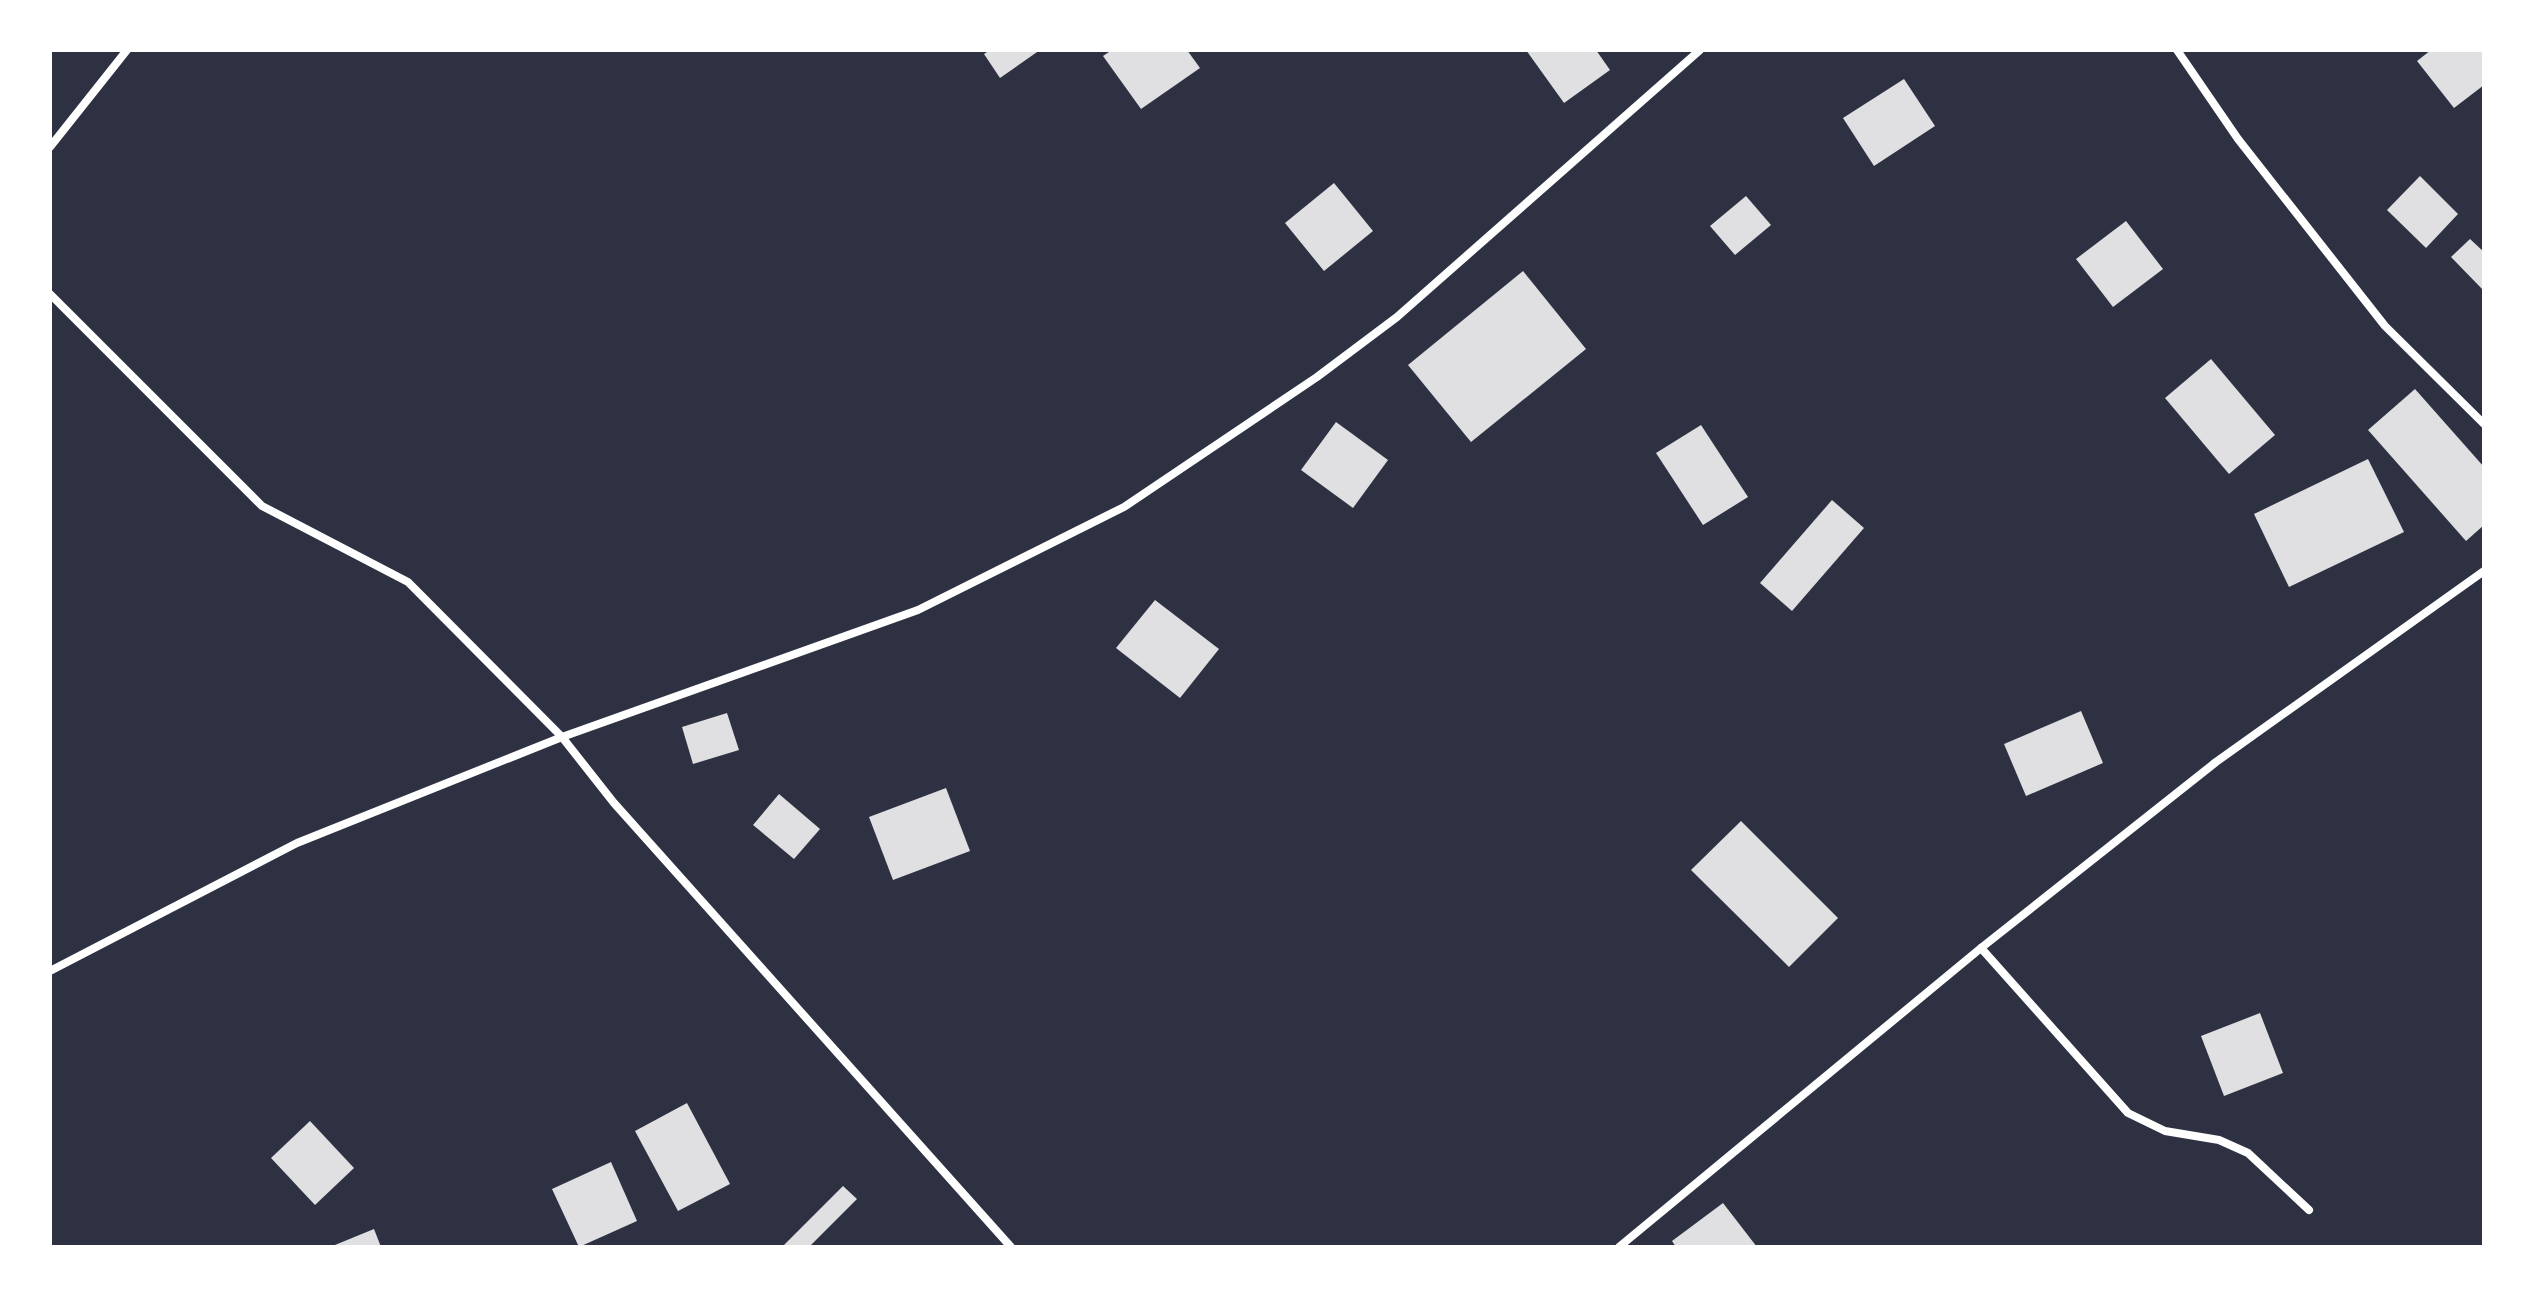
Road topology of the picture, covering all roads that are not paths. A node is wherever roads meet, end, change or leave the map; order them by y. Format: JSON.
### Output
{"nodes":[{"id":1,"x":127,"y":50,"type":"edge"},
{"id":2,"x":1700,"y":50,"type":"edge"},
{"id":3,"x":2177,"y":50,"type":"edge"},
{"id":4,"x":50,"y":147,"type":"edge"},
{"id":5,"x":50,"y":294,"type":"edge"},
{"id":6,"x":2484,"y":424,"type":"edge"},
{"id":7,"x":2484,"y":571,"type":"edge"},
{"id":8,"x":562,"y":737,"type":"junction"},
{"id":9,"x":1981,"y":948,"type":"junction"},
{"id":10,"x":50,"y":971,"type":"edge"},
{"id":11,"x":2309,"y":1210,"type":"dead end"},
{"id":12,"x":1011,"y":1247,"type":"edge"},
{"id":13,"x":1619,"y":1247,"type":"edge"}],
"edges":[{"from":1,"to":4,"type":"street"},
{"from":2,"to":8,"type":"street"},
{"from":3,"to":6,"type":"street"},
{"from":5,"to":8,"type":"street"},
{"from":7,"to":9,"type":"street"},
{"from":8,"to":10,"type":"street"},
{"from":8,"to":12,"type":"street"},
{"from":9,"to":11,"type":"street"},
{"from":9,"to":13,"type":"street"}]}
